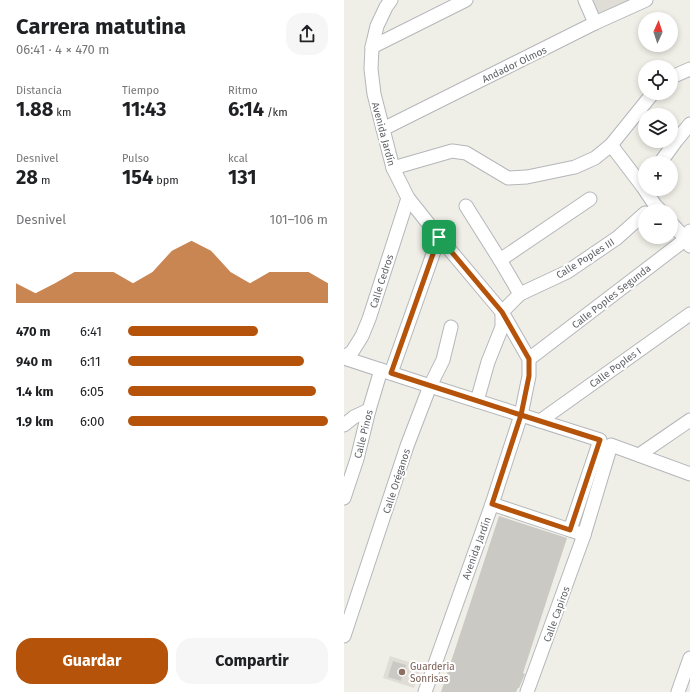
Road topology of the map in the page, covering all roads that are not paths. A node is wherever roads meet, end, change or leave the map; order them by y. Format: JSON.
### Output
{"nodes":[{"id":1,"x":392,"y":0,"type":"edge"},
{"id":2,"x":466,"y":0,"type":"edge"},
{"id":3,"x":585,"y":0,"type":"edge"},
{"id":4,"x":646,"y":0,"type":"edge"},
{"id":5,"x":595,"y":23,"type":"junction"},
{"id":6,"x":372,"y":47,"type":"junction"},
{"id":7,"x":690,"y":69,"type":"edge"},
{"id":8,"x":678,"y":74,"type":"edge"},
{"id":9,"x":647,"y":100,"type":"edge"},
{"id":10,"x":690,"y":124,"type":"edge"},
{"id":11,"x":383,"y":129,"type":"junction"},
{"id":12,"x":611,"y":145,"type":"junction"},
{"id":13,"x":665,"y":156,"type":"edge"},
{"id":14,"x":393,"y":168,"type":"junction"},
{"id":15,"x":638,"y":179,"type":"edge"},
{"id":16,"x":408,"y":198,"type":"junction"},
{"id":17,"x":590,"y":199,"type":"dead end"},
{"id":18,"x":466,"y":206,"type":"dead end"},
{"id":19,"x":638,"y":221,"type":"edge"},
{"id":20,"x":678,"y":229,"type":"edge"},
{"id":21,"x":439,"y":237,"type":"junction"},
{"id":22,"x":689,"y":238,"type":"edge"},
{"id":23,"x":500,"y":260,"type":"junction"},
{"id":24,"x":520,"y":294,"type":"junction"},
{"id":25,"x":502,"y":312,"type":"junction"},
{"id":26,"x":690,"y":314,"type":"edge"},
{"id":27,"x":451,"y":327,"type":"dead end"},
{"id":28,"x":344,"y":358,"type":"edge"},
{"id":29,"x":529,"y":359,"type":"junction"},
{"id":30,"x":386,"y":371,"type":"junction"},
{"id":31,"x":430,"y":386,"type":"junction"},
{"id":32,"x":477,"y":401,"type":"junction"},
{"id":33,"x":369,"y":410,"type":"junction"},
{"id":34,"x":521,"y":415,"type":"junction"},
{"id":35,"x":690,"y":420,"type":"edge"},
{"id":36,"x":540,"y":421,"type":"junction"},
{"id":37,"x":344,"y":425,"type":"edge"},
{"id":38,"x":605,"y":443,"type":"junction"},
{"id":39,"x":639,"y":455,"type":"junction"},
{"id":40,"x":690,"y":474,"type":"edge"},
{"id":41,"x":344,"y":498,"type":"edge"},
{"id":42,"x":492,"y":504,"type":"junction"},
{"id":43,"x":570,"y":530,"type":"junction"},
{"id":44,"x":584,"y":535,"type":"junction"},
{"id":45,"x":344,"y":636,"type":"edge"},
{"id":46,"x":690,"y":658,"type":"edge"},
{"id":47,"x":425,"y":692,"type":"edge"},
{"id":48,"x":527,"y":692,"type":"edge"},
{"id":49,"x":678,"y":692,"type":"edge"}],
"edges":[{"from":1,"to":6,"type":"street","name":"Avenida Jardín"},
{"from":2,"to":6,"type":"street"},
{"from":3,"to":5,"type":"street"},
{"from":4,"to":5,"type":"street","name":"Andador Olmos"},
{"from":5,"to":11,"type":"street","name":"Andador Olmos"},
{"from":6,"to":11,"type":"street","name":"Avenida Jardín"},
{"from":7,"to":8,"type":"street"},
{"from":9,"to":12,"type":"street"},
{"from":10,"to":13,"type":"street"},
{"from":11,"to":14,"type":"street","name":"Avenida Jardín"},
{"from":12,"to":14,"type":"street"},
{"from":12,"to":15,"type":"street"},
{"from":14,"to":16,"type":"street","name":"Avenida Jardín"},
{"from":16,"to":21,"type":"street","name":"Avenida Jardín"},
{"from":16,"to":28,"type":"street","name":"Calle Cedros"},
{"from":17,"to":23,"type":"street"},
{"from":18,"to":23,"type":"street"},
{"from":19,"to":24,"type":"street","name":"Calle Poples III"},
{"from":20,"to":22,"type":"street"},
{"from":21,"to":25,"type":"street","name":"Avenida Jardín"},
{"from":21,"to":30,"type":"street","name":"Calle Pinos"},
{"from":22,"to":29,"type":"street","name":"Calle Poples Segunda"},
{"from":23,"to":24,"type":"street"},
{"from":24,"to":25,"type":"street","name":"Calle Poples III"},
{"from":25,"to":29,"type":"street","name":"Avenida Jardín"},
{"from":25,"to":32,"type":"street"},
{"from":26,"to":36,"type":"street","name":"Calle Poples I"},
{"from":27,"to":31,"type":"street","name":"Calle Oréganos"},
{"from":28,"to":30,"type":"street"},
{"from":29,"to":34,"type":"street","name":"Avenida Jardín"},
{"from":30,"to":31,"type":"street"},
{"from":30,"to":33,"type":"street","name":"Calle Pinos"},
{"from":31,"to":32,"type":"street"},
{"from":31,"to":45,"type":"street","name":"Calle Oréganos"},
{"from":32,"to":34,"type":"street"},
{"from":33,"to":37,"type":"street"},
{"from":33,"to":41,"type":"street","name":"Calle Pinos"},
{"from":34,"to":36,"type":"street"},
{"from":34,"to":42,"type":"street","name":"Avenida Jardín"},
{"from":35,"to":39,"type":"street"},
{"from":36,"to":38,"type":"street"},
{"from":38,"to":39,"type":"street"},
{"from":38,"to":43,"type":"street"},
{"from":38,"to":44,"type":"street","name":"Calle Capiros"},
{"from":39,"to":40,"type":"street"},
{"from":42,"to":43,"type":"street"},
{"from":42,"to":47,"type":"street","name":"Avenida Jardín"},
{"from":43,"to":44,"type":"street"},
{"from":44,"to":48,"type":"street","name":"Calle Capiros"},
{"from":46,"to":49,"type":"street"}]}
